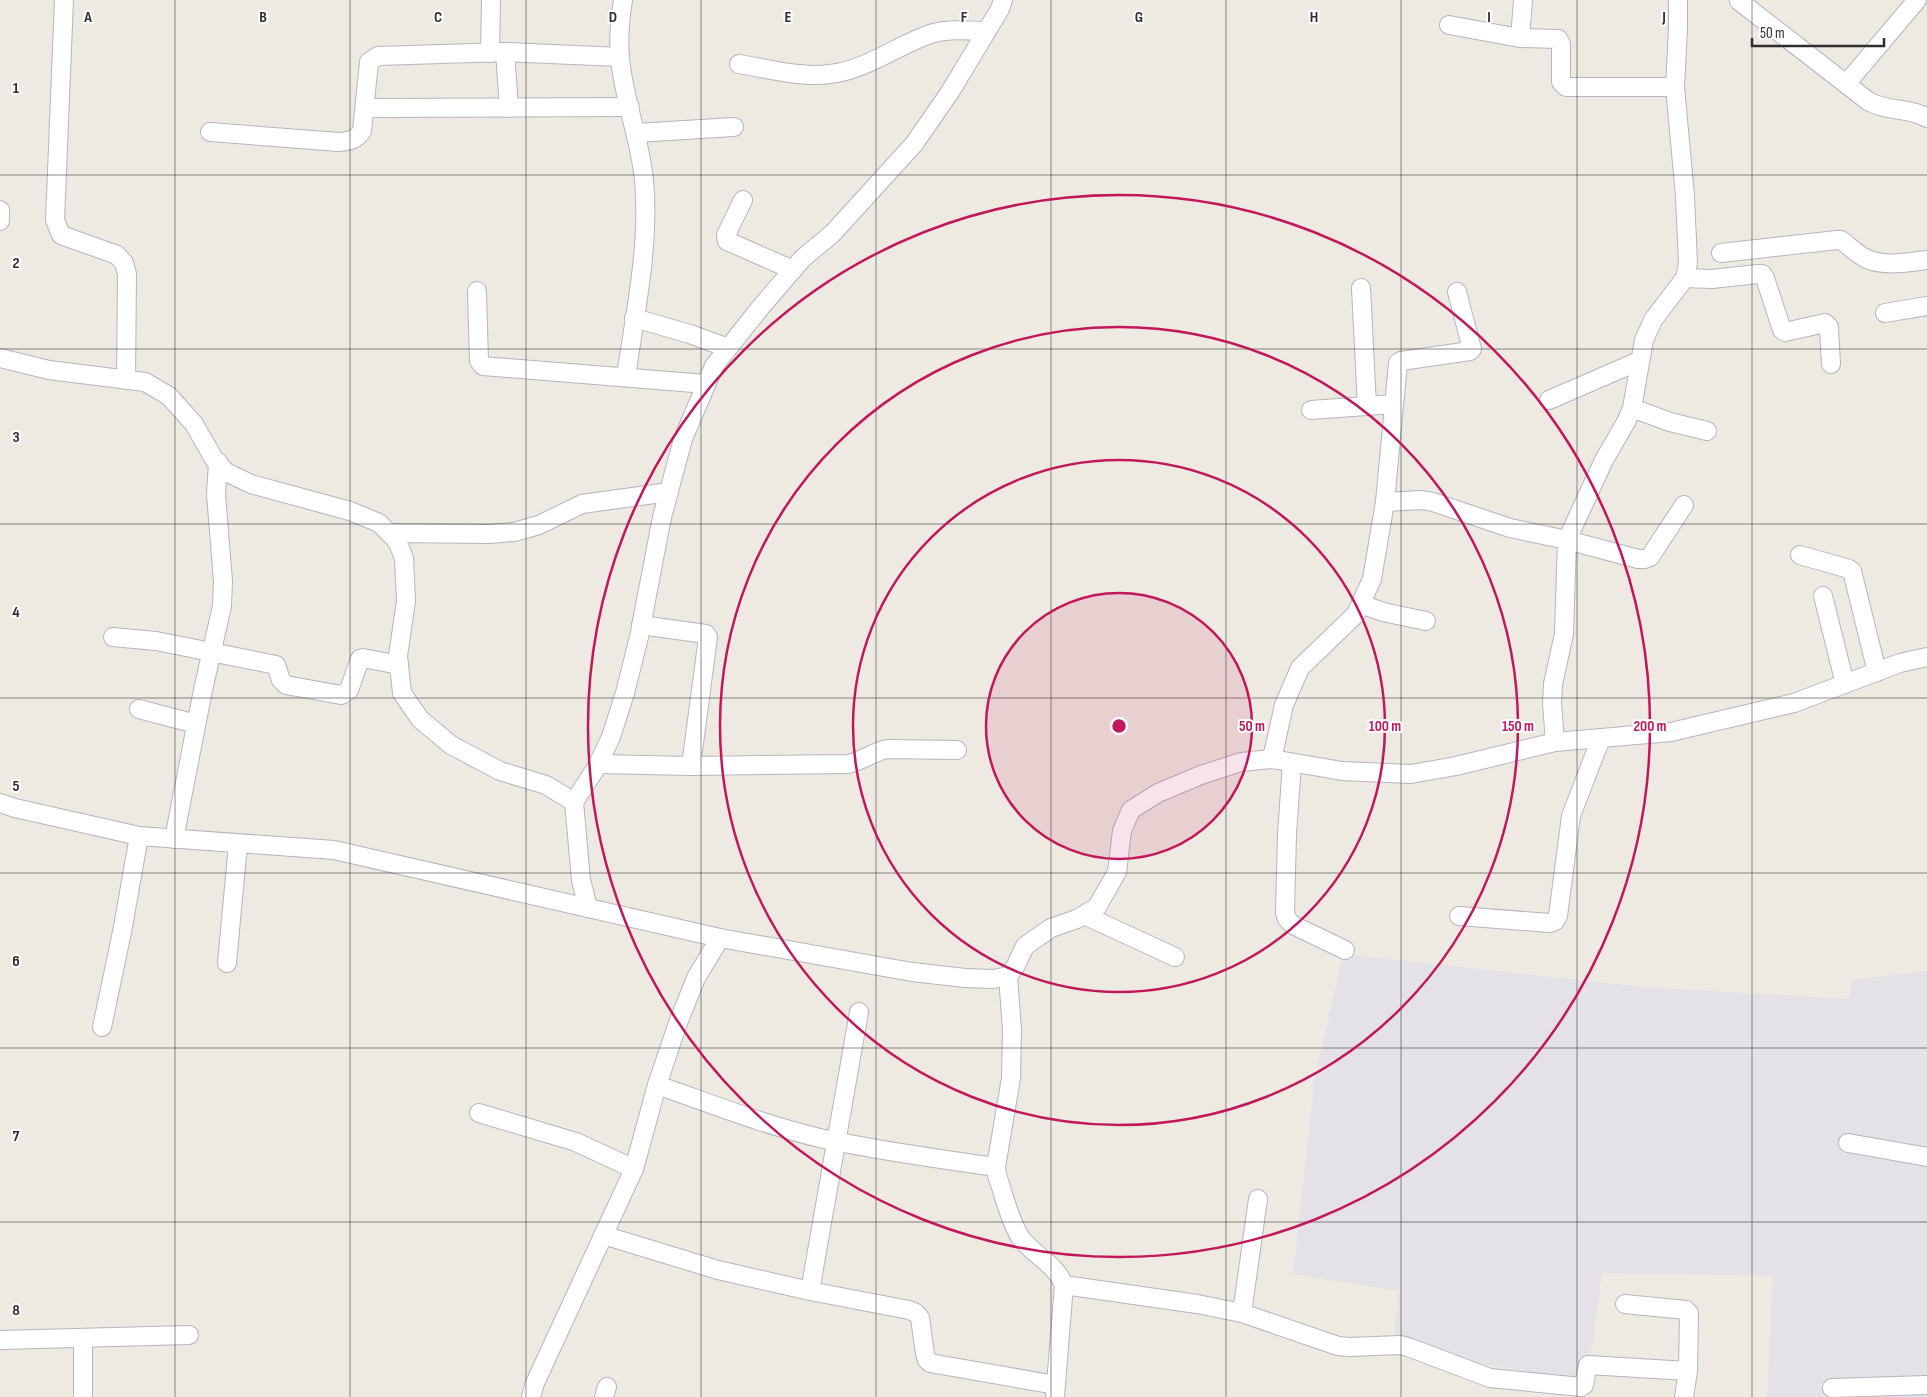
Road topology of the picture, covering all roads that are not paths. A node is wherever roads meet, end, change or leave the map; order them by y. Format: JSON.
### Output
{"nodes":[{"id":1,"x":64,"y":0,"type":"edge"},
{"id":2,"x":491,"y":0,"type":"edge"},
{"id":3,"x":623,"y":0,"type":"edge"},
{"id":4,"x":1003,"y":0,"type":"edge"},
{"id":5,"x":1523,"y":0,"type":"edge"},
{"id":6,"x":1678,"y":0,"type":"edge"},
{"id":7,"x":1918,"y":0,"type":"edge"},
{"id":8,"x":1739,"y":1,"type":"edge"},
{"id":9,"x":1449,"y":25,"type":"dead end"},
{"id":10,"x":986,"y":31,"type":"junction"},
{"id":11,"x":1520,"y":38,"type":"junction"},
{"id":12,"x":498,"y":52,"type":"junction"},
{"id":13,"x":620,"y":57,"type":"junction"},
{"id":14,"x":739,"y":64,"type":"dead end"},
{"id":15,"x":1846,"y":84,"type":"junction"},
{"id":16,"x":1675,"y":87,"type":"junction"},
{"id":17,"x":630,"y":107,"type":"junction"},
{"id":18,"x":364,"y":108,"type":"junction"},
{"id":19,"x":509,"y":108,"type":"junction"},
{"id":20,"x":1927,"y":118,"type":"edge"},
{"id":21,"x":734,"y":127,"type":"dead end"},
{"id":22,"x":210,"y":132,"type":"dead end"},
{"id":23,"x":636,"y":133,"type":"junction"},
{"id":24,"x":743,"y":200,"type":"dead end"},
{"id":25,"x":0,"y":210,"type":"edge"},
{"id":26,"x":0,"y":221,"type":"edge"},
{"id":27,"x":1721,"y":253,"type":"dead end"},
{"id":28,"x":1927,"y":260,"type":"edge"},
{"id":29,"x":793,"y":270,"type":"junction"},
{"id":30,"x":1685,"y":278,"type":"junction"},
{"id":31,"x":1360,"y":288,"type":"dead end"},
{"id":32,"x":478,"y":291,"type":"dead end"},
{"id":33,"x":1457,"y":292,"type":"dead end"},
{"id":34,"x":1927,"y":306,"type":"edge"},
{"id":35,"x":1885,"y":313,"type":"dead end"},
{"id":36,"x":634,"y":318,"type":"junction"},
{"id":37,"x":728,"y":348,"type":"junction"},
{"id":38,"x":0,"y":358,"type":"edge"},
{"id":39,"x":1639,"y":361,"type":"junction"},
{"id":40,"x":1831,"y":364,"type":"dead end"},
{"id":41,"x":626,"y":377,"type":"junction"},
{"id":42,"x":126,"y":380,"type":"junction"},
{"id":43,"x":706,"y":384,"type":"junction"},
{"id":44,"x":1549,"y":400,"type":"dead end"},
{"id":45,"x":1394,"y":404,"type":"junction"},
{"id":46,"x":1368,"y":406,"type":"junction"},
{"id":47,"x":1632,"y":408,"type":"junction"},
{"id":48,"x":1311,"y":410,"type":"dead end"},
{"id":49,"x":1707,"y":431,"type":"dead end"},
{"id":50,"x":218,"y":462,"type":"junction"},
{"id":51,"x":669,"y":492,"type":"junction"},
{"id":52,"x":1385,"y":502,"type":"junction"},
{"id":53,"x":1684,"y":505,"type":"dead end"},
{"id":54,"x":389,"y":533,"type":"junction"},
{"id":55,"x":1567,"y":540,"type":"junction"},
{"id":56,"x":1800,"y":555,"type":"dead end"},
{"id":57,"x":1822,"y":596,"type":"dead end"},
{"id":58,"x":1361,"y":604,"type":"junction"},
{"id":59,"x":1426,"y":621,"type":"dead end"},
{"id":60,"x":641,"y":625,"type":"junction"},
{"id":61,"x":113,"y":637,"type":"dead end"},
{"id":62,"x":212,"y":652,"type":"junction"},
{"id":63,"x":1927,"y":658,"type":"edge"},
{"id":64,"x":399,"y":666,"type":"junction"},
{"id":65,"x":1877,"y":672,"type":"junction"},
{"id":66,"x":1845,"y":684,"type":"junction"},
{"id":67,"x":139,"y":709,"type":"dead end"},
{"id":68,"x":196,"y":724,"type":"junction"},
{"id":69,"x":1601,"y":738,"type":"junction"},
{"id":70,"x":1556,"y":742,"type":"junction"},
{"id":71,"x":957,"y":750,"type":"dead end"},
{"id":72,"x":1272,"y":759,"type":"junction"},
{"id":73,"x":1292,"y":763,"type":"junction"},
{"id":74,"x":598,"y":764,"type":"junction"},
{"id":75,"x":691,"y":766,"type":"junction"},
{"id":76,"x":0,"y":802,"type":"edge"},
{"id":77,"x":574,"y":802,"type":"junction"},
{"id":78,"x":139,"y":836,"type":"junction"},
{"id":79,"x":174,"y":839,"type":"junction"},
{"id":80,"x":238,"y":844,"type":"junction"},
{"id":81,"x":588,"y":908,"type":"junction"},
{"id":82,"x":1084,"y":915,"type":"junction"},
{"id":83,"x":1459,"y":916,"type":"dead end"},
{"id":84,"x":720,"y":938,"type":"junction"},
{"id":85,"x":1346,"y":950,"type":"dead end"},
{"id":86,"x":1175,"y":958,"type":"dead end"},
{"id":87,"x":227,"y":963,"type":"dead end"},
{"id":88,"x":1008,"y":976,"type":"junction"},
{"id":89,"x":859,"y":1012,"type":"dead end"},
{"id":90,"x":102,"y":1027,"type":"dead end"},
{"id":91,"x":657,"y":1084,"type":"junction"},
{"id":92,"x":479,"y":1113,"type":"dead end"},
{"id":93,"x":835,"y":1141,"type":"junction"},
{"id":94,"x":1848,"y":1143,"type":"dead end"},
{"id":95,"x":1927,"y":1157,"type":"edge"},
{"id":96,"x":996,"y":1167,"type":"junction"},
{"id":97,"x":634,"y":1169,"type":"junction"},
{"id":98,"x":1258,"y":1199,"type":"dead end"},
{"id":99,"x":603,"y":1234,"type":"junction"},
{"id":100,"x":1064,"y":1285,"type":"junction"},
{"id":101,"x":810,"y":1291,"type":"junction"},
{"id":102,"x":1625,"y":1304,"type":"dead end"},
{"id":103,"x":1242,"y":1314,"type":"junction"},
{"id":104,"x":189,"y":1335,"type":"dead end"},
{"id":105,"x":83,"y":1338,"type":"junction"},
{"id":106,"x":0,"y":1340,"type":"edge"},
{"id":107,"x":1688,"y":1371,"type":"junction"},
{"id":108,"x":1927,"y":1385,"type":"edge"},
{"id":109,"x":1832,"y":1388,"type":"dead end"},
{"id":110,"x":1525,"y":1390,"type":"edge"},
{"id":111,"x":1055,"y":1391,"type":"edge"},
{"id":112,"x":83,"y":1397,"type":"edge"},
{"id":113,"x":531,"y":1397,"type":"edge"},
{"id":114,"x":1684,"y":1397,"type":"edge"}],
"edges":[{"from":1,"to":42,"type":"street"},
{"from":2,"to":12,"type":"street"},
{"from":3,"to":13,"type":"street"},
{"from":4,"to":10,"type":"street"},
{"from":5,"to":11,"type":"street"},
{"from":6,"to":16,"type":"street"},
{"from":7,"to":15,"type":"street"},
{"from":8,"to":15,"type":"street"},
{"from":9,"to":11,"type":"street"},
{"from":10,"to":14,"type":"street"},
{"from":10,"to":29,"type":"street"},
{"from":11,"to":16,"type":"street"},
{"from":12,"to":13,"type":"street"},
{"from":12,"to":18,"type":"street"},
{"from":12,"to":19,"type":"street"},
{"from":13,"to":17,"type":"street"},
{"from":15,"to":20,"type":"street"},
{"from":16,"to":30,"type":"street"},
{"from":17,"to":19,"type":"street"},
{"from":17,"to":23,"type":"street"},
{"from":18,"to":19,"type":"street"},
{"from":18,"to":22,"type":"street"},
{"from":21,"to":23,"type":"street"},
{"from":23,"to":36,"type":"street"},
{"from":24,"to":29,"type":"street"},
{"from":25,"to":26,"type":"street"},
{"from":27,"to":28,"type":"street"},
{"from":29,"to":37,"type":"street"},
{"from":30,"to":39,"type":"street"},
{"from":30,"to":40,"type":"street"},
{"from":31,"to":46,"type":"street"},
{"from":32,"to":41,"type":"street"},
{"from":33,"to":45,"type":"street"},
{"from":34,"to":35,"type":"street"},
{"from":36,"to":37,"type":"street"},
{"from":36,"to":41,"type":"street"},
{"from":37,"to":43,"type":"street"},
{"from":38,"to":42,"type":"street"},
{"from":39,"to":44,"type":"street"},
{"from":39,"to":47,"type":"street"},
{"from":41,"to":43,"type":"street"},
{"from":42,"to":50,"type":"street"},
{"from":43,"to":51,"type":"street"},
{"from":45,"to":46,"type":"street"},
{"from":45,"to":52,"type":"street"},
{"from":46,"to":48,"type":"street"},
{"from":47,"to":49,"type":"street"},
{"from":47,"to":55,"type":"street"},
{"from":50,"to":54,"type":"street"},
{"from":50,"to":62,"type":"street"},
{"from":51,"to":54,"type":"street"},
{"from":51,"to":60,"type":"street"},
{"from":52,"to":55,"type":"street"},
{"from":52,"to":58,"type":"street"},
{"from":53,"to":55,"type":"street"},
{"from":54,"to":64,"type":"street"},
{"from":55,"to":70,"type":"street"},
{"from":56,"to":65,"type":"street"},
{"from":57,"to":66,"type":"street"},
{"from":58,"to":59,"type":"street"},
{"from":58,"to":72,"type":"street"},
{"from":60,"to":74,"type":"street"},
{"from":60,"to":75,"type":"street"},
{"from":61,"to":62,"type":"street"},
{"from":62,"to":64,"type":"street"},
{"from":62,"to":68,"type":"street"},
{"from":63,"to":65,"type":"street"},
{"from":64,"to":77,"type":"street"},
{"from":65,"to":66,"type":"street"},
{"from":66,"to":69,"type":"street"},
{"from":67,"to":68,"type":"street"},
{"from":68,"to":79,"type":"street"},
{"from":69,"to":70,"type":"street"},
{"from":69,"to":83,"type":"street"},
{"from":70,"to":73,"type":"street"},
{"from":71,"to":75,"type":"street"},
{"from":72,"to":73,"type":"street"},
{"from":72,"to":82,"type":"street"},
{"from":73,"to":85,"type":"street"},
{"from":74,"to":75,"type":"street"},
{"from":74,"to":77,"type":"street"},
{"from":76,"to":78,"type":"street"},
{"from":77,"to":81,"type":"street"},
{"from":78,"to":79,"type":"street"},
{"from":78,"to":90,"type":"street"},
{"from":79,"to":80,"type":"street"},
{"from":80,"to":81,"type":"street"},
{"from":80,"to":87,"type":"street"},
{"from":81,"to":84,"type":"street"},
{"from":82,"to":86,"type":"street"},
{"from":82,"to":88,"type":"street"},
{"from":84,"to":88,"type":"street"},
{"from":84,"to":91,"type":"street"},
{"from":88,"to":96,"type":"street"},
{"from":89,"to":93,"type":"street"},
{"from":91,"to":93,"type":"street"},
{"from":91,"to":97,"type":"street"},
{"from":92,"to":97,"type":"street"},
{"from":93,"to":96,"type":"street"},
{"from":93,"to":101,"type":"street"},
{"from":94,"to":95,"type":"street"},
{"from":96,"to":100,"type":"street"},
{"from":97,"to":99,"type":"street"},
{"from":98,"to":103,"type":"street"},
{"from":99,"to":101,"type":"street"},
{"from":99,"to":113,"type":"street"},
{"from":100,"to":103,"type":"street"},
{"from":100,"to":111,"type":"street"},
{"from":101,"to":111,"type":"street"},
{"from":102,"to":107,"type":"street"},
{"from":103,"to":110,"type":"street"},
{"from":104,"to":105,"type":"street"},
{"from":105,"to":106,"type":"street"},
{"from":105,"to":112,"type":"street"},
{"from":107,"to":110,"type":"street"},
{"from":107,"to":114,"type":"street"},
{"from":108,"to":109,"type":"street"}]}
